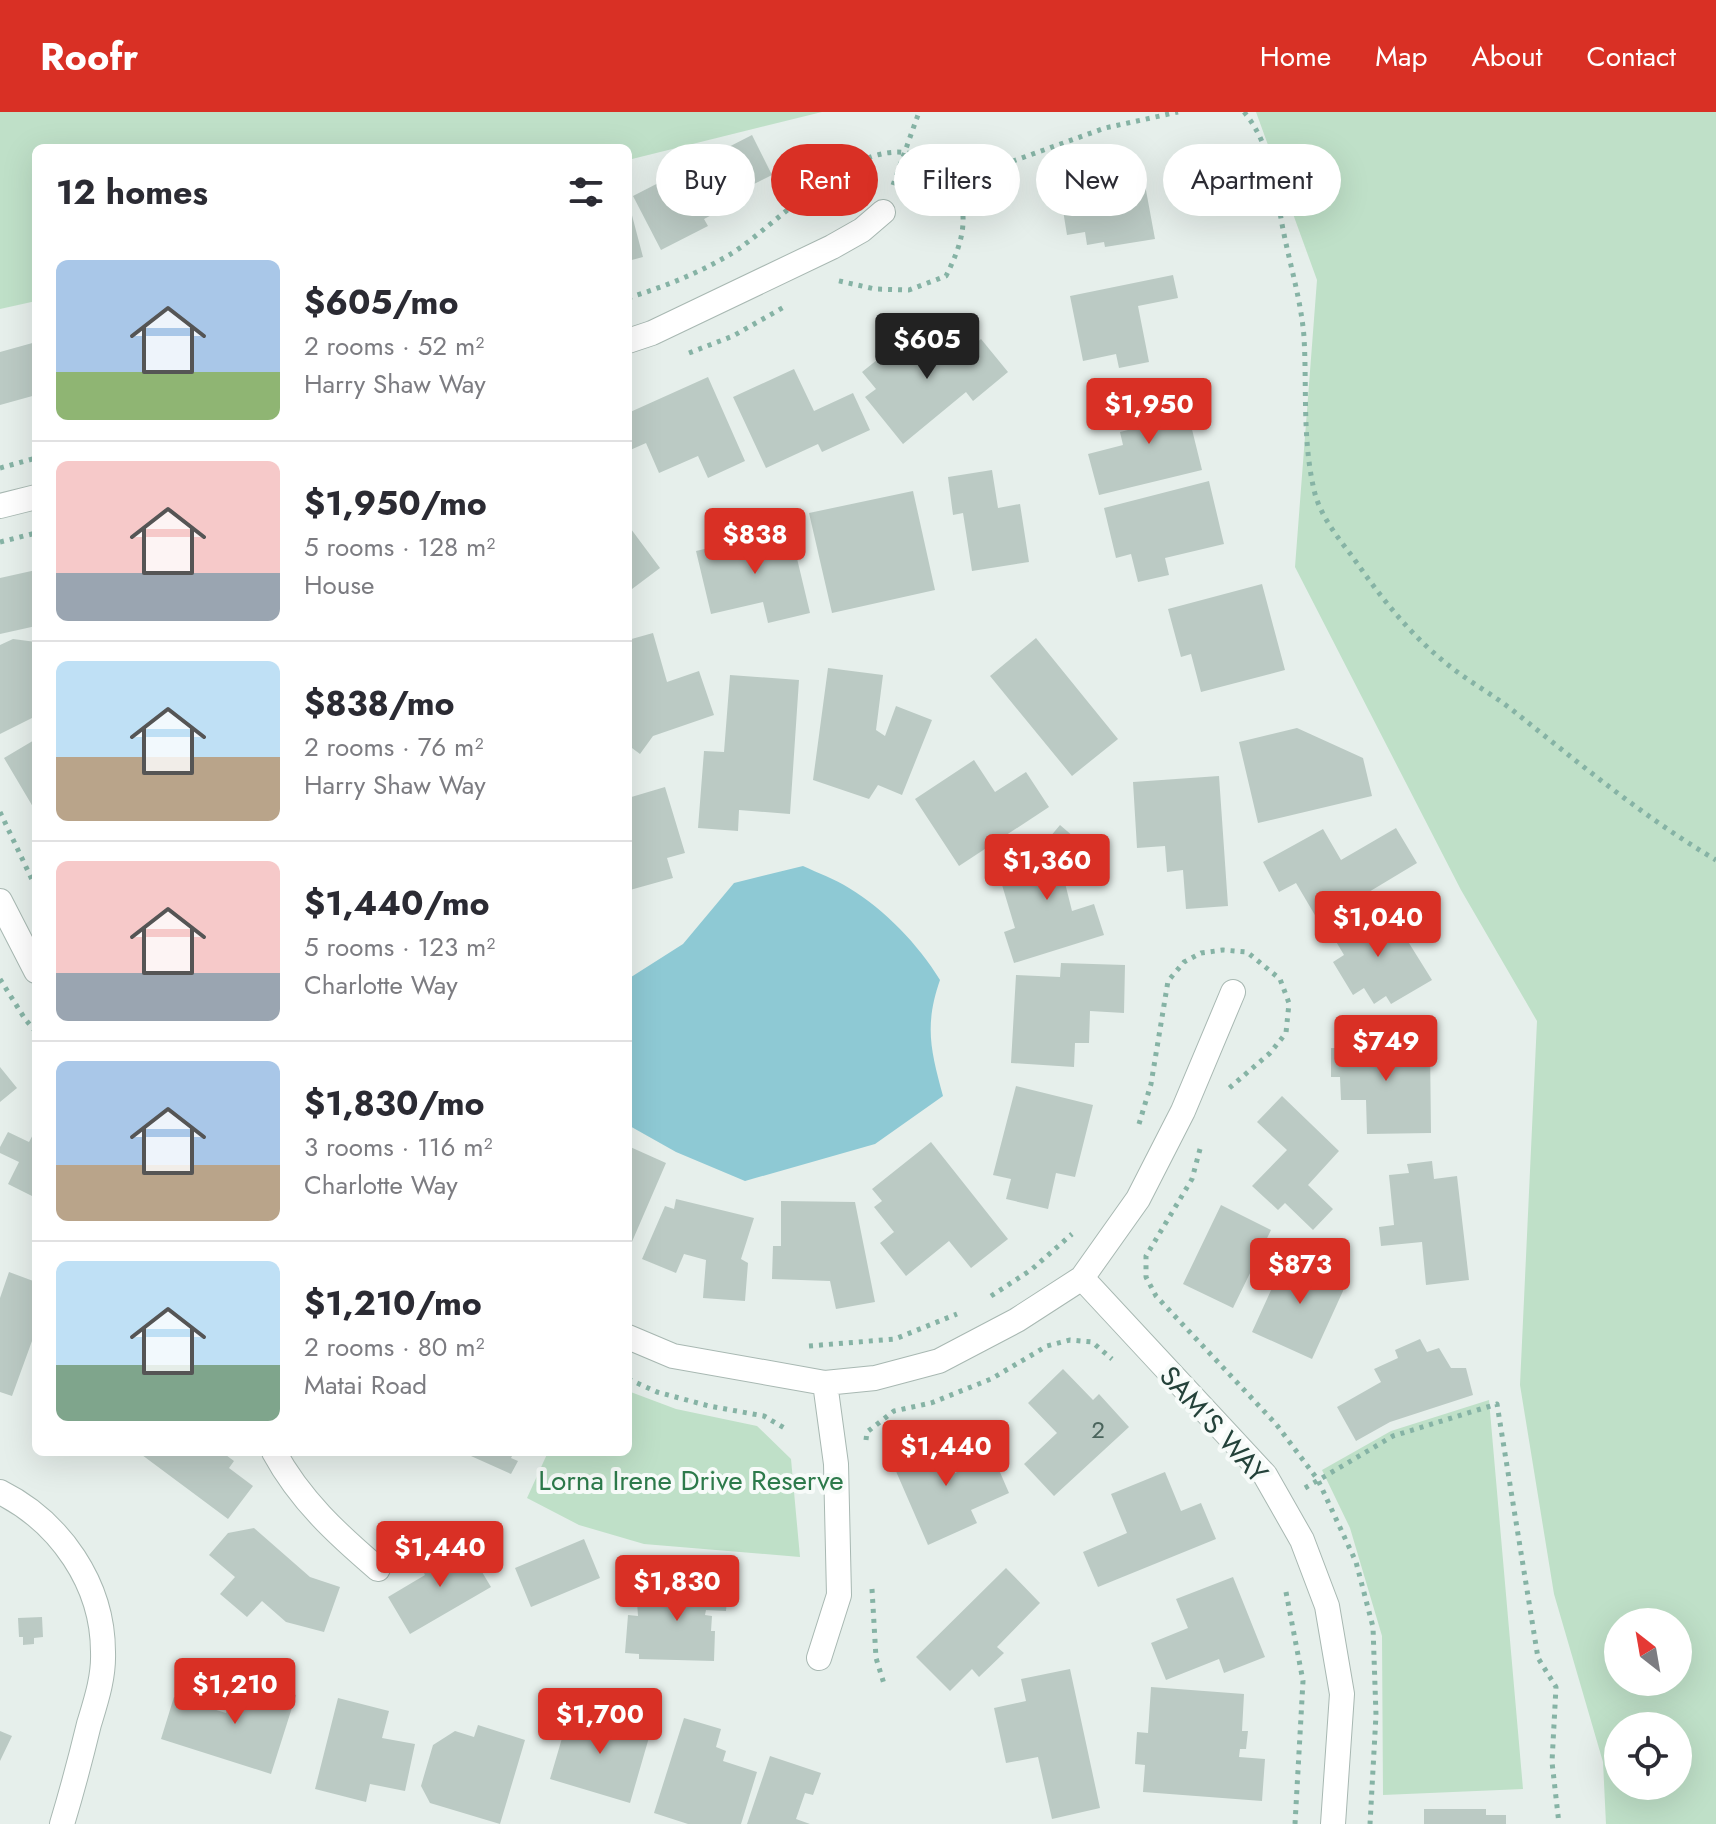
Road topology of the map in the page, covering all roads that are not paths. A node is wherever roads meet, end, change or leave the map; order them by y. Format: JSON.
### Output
{"nodes":[{"id":1,"x":883,"y":212,"type":"road end"},
{"id":2,"x":632,"y":340,"type":"edge"},
{"id":3,"x":32,"y":498,"type":"edge"},
{"id":4,"x":0,"y":506,"type":"edge"},
{"id":5,"x":0,"y":901,"type":"edge"},
{"id":6,"x":32,"y":963,"type":"edge"},
{"id":7,"x":1233,"y":992,"type":"dead end"},
{"id":8,"x":1082,"y":1278,"type":"junction"},
{"id":9,"x":632,"y":1339,"type":"edge"},
{"id":10,"x":825,"y":1383,"type":"junction"},
{"id":11,"x":276,"y":1456,"type":"edge"},
{"id":12,"x":0,"y":1492,"type":"edge"},
{"id":13,"x":378,"y":1569,"type":"dead end"},
{"id":14,"x":819,"y":1658,"type":"dead end"},
{"id":15,"x":62,"y":1824,"type":"edge"},
{"id":16,"x":1333,"y":1824,"type":"edge"}],
"edges":[{"from":1,"to":2,"type":"street"},
{"from":3,"to":4,"type":"street"},
{"from":5,"to":6,"type":"street"},
{"from":7,"to":8,"type":"street"},
{"from":8,"to":10,"type":"street"},
{"from":8,"to":16,"type":"street","name":"SAM'S WAY"},
{"from":9,"to":10,"type":"street"},
{"from":10,"to":14,"type":"street"},
{"from":11,"to":13,"type":"street"},
{"from":12,"to":15,"type":"street"}]}
